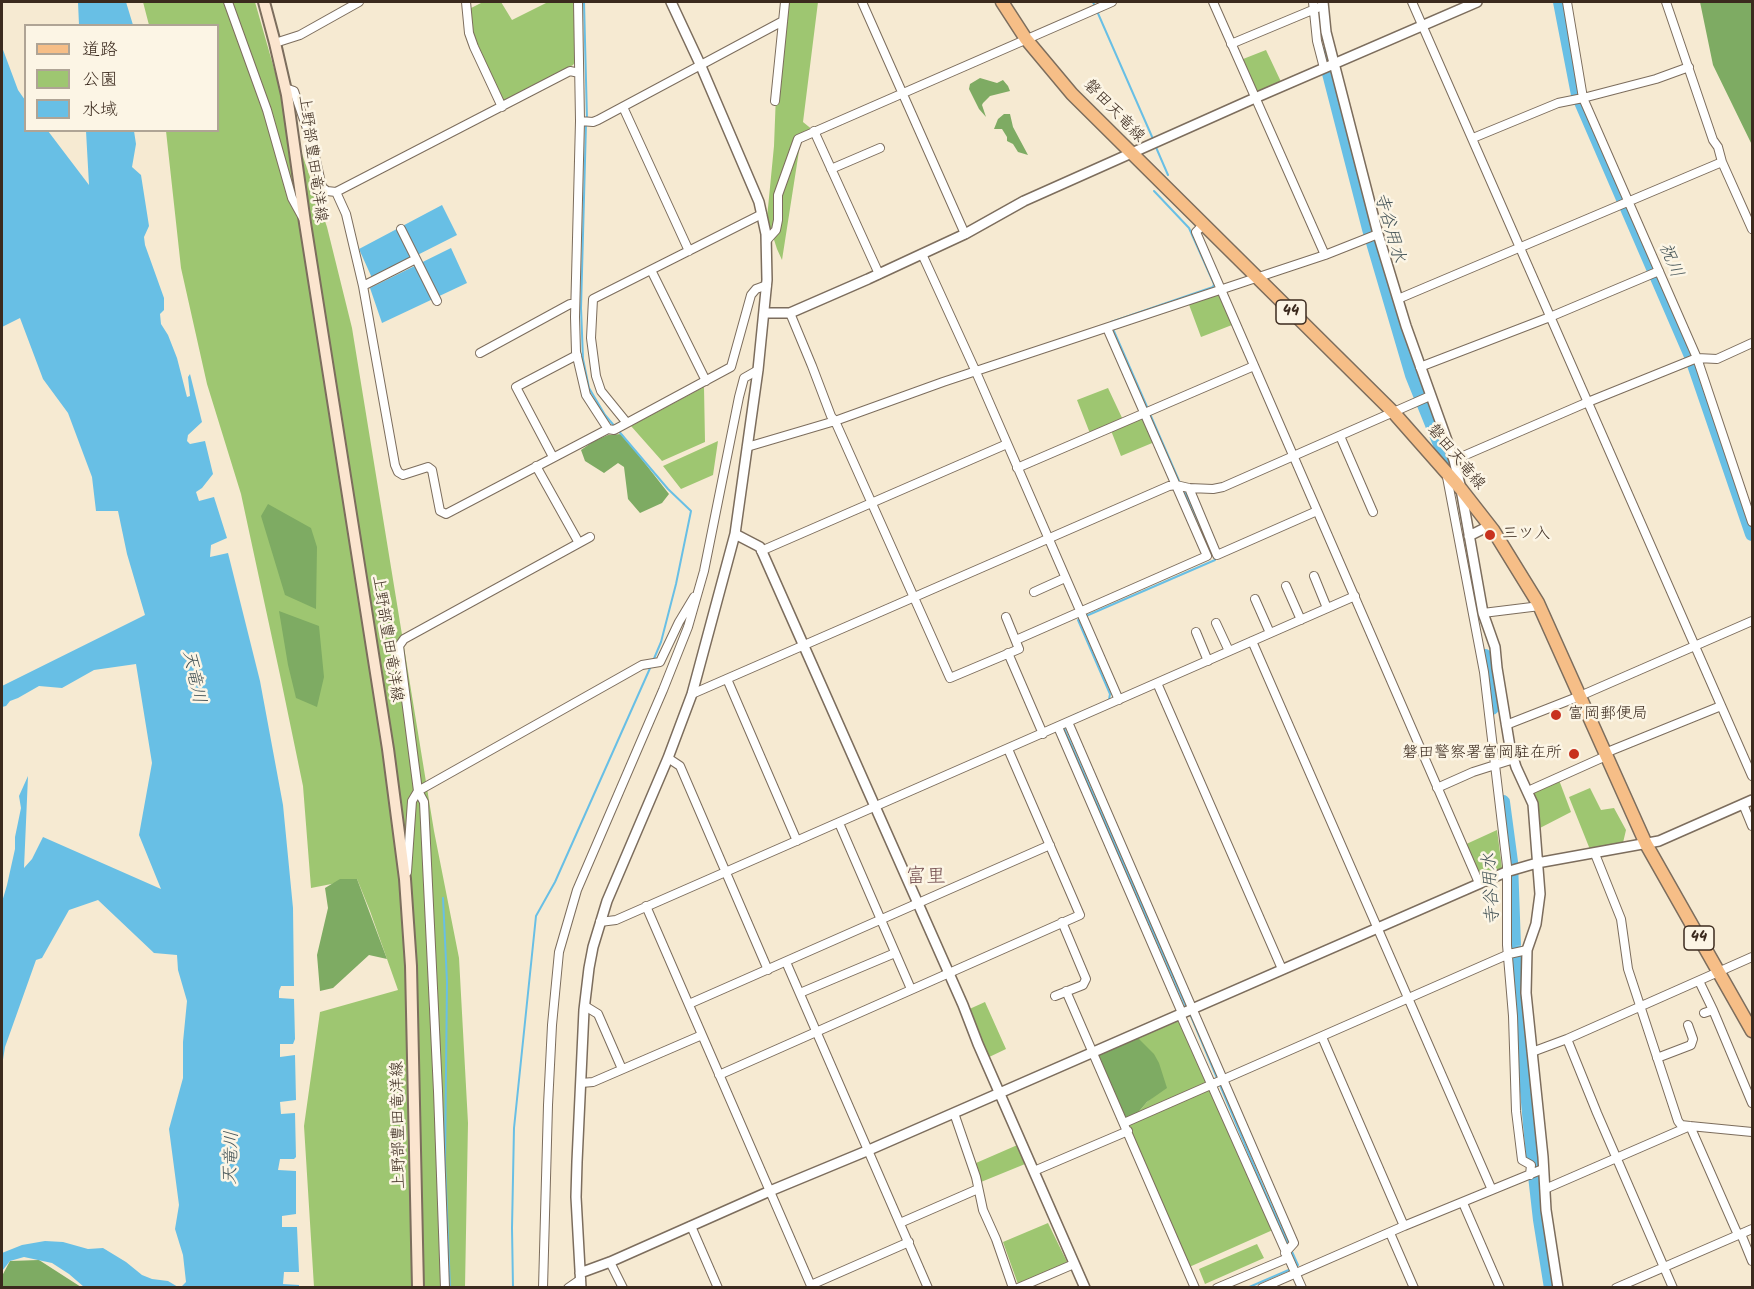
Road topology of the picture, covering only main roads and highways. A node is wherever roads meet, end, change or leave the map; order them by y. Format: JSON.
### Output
{"nodes":[{"id":1,"x":264,"y":2,"type":"edge"},
{"id":2,"x":1002,"y":2,"type":"edge"},
{"id":3,"x":1752,"y":1031,"type":"edge"},
{"id":4,"x":418,"y":1287,"type":"edge"}],
"edges":[{"from":1,"to":4,"type":"main road","name":"上野部豊田竜洋線"},
{"from":2,"to":3,"type":"main road","name":"磐田天竜線","number":"44"}]}
